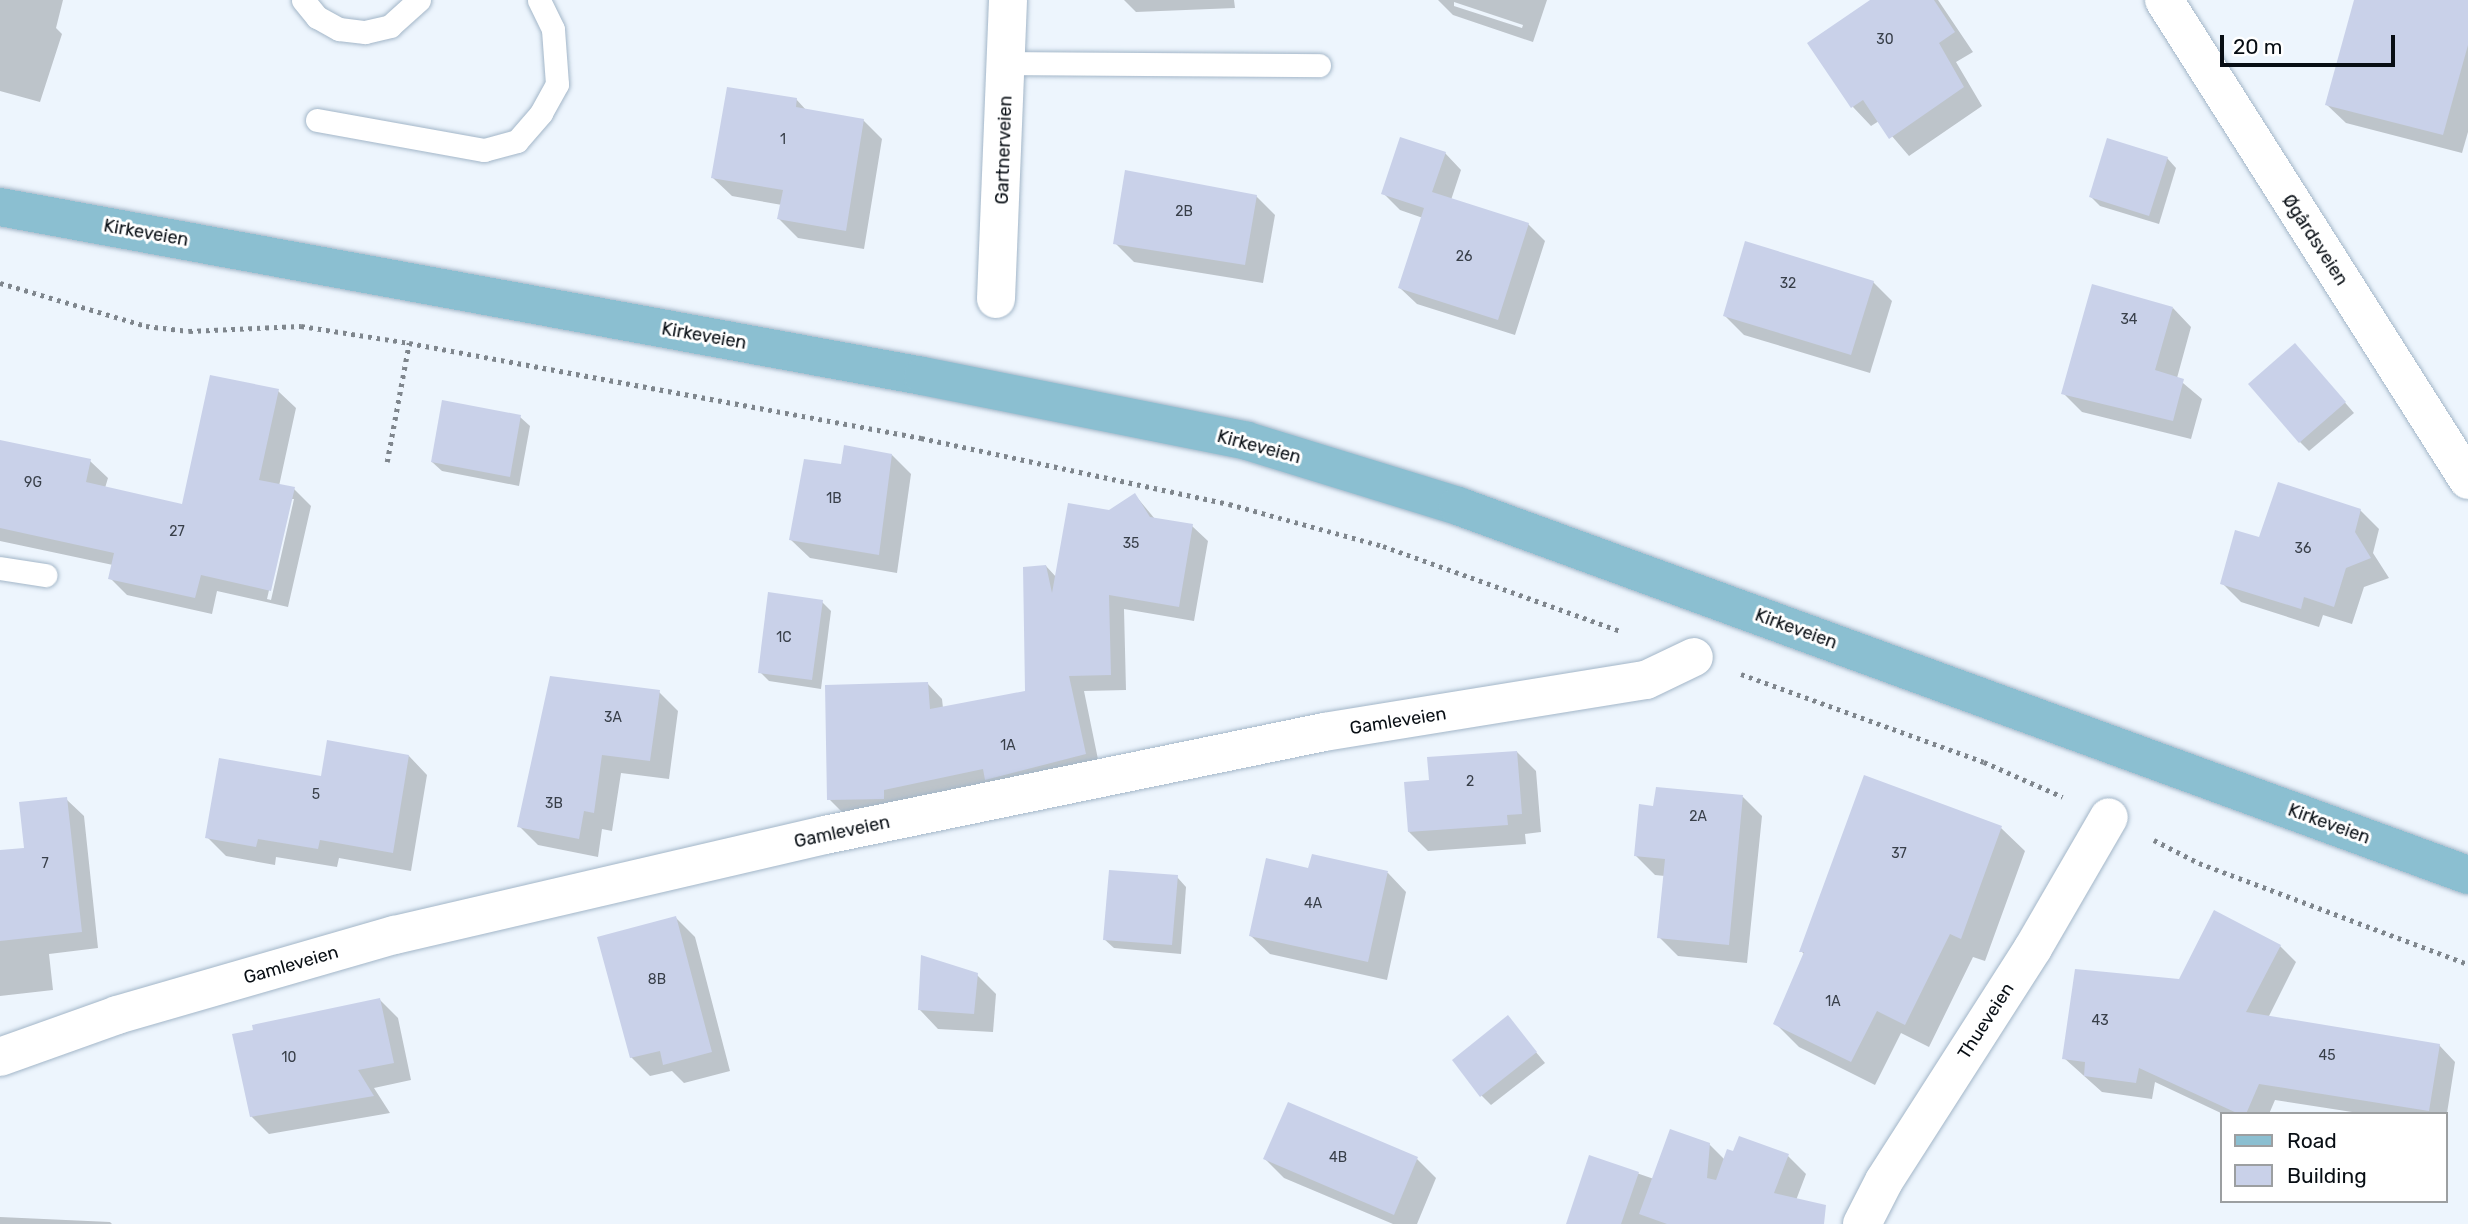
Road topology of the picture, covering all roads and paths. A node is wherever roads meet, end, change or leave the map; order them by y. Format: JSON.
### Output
{"nodes":[{"id":1,"x":303,"y":0,"type":"edge"},
{"id":2,"x":419,"y":0,"type":"edge"},
{"id":3,"x":539,"y":0,"type":"edge"},
{"id":4,"x":1008,"y":0,"type":"edge"},
{"id":5,"x":2164,"y":0,"type":"edge"},
{"id":6,"x":1006,"y":63,"type":"junction"},
{"id":7,"x":1319,"y":65,"type":"dead end"},
{"id":8,"x":317,"y":120,"type":"dead end"},
{"id":9,"x":0,"y":207,"type":"edge"},
{"id":10,"x":0,"y":284,"type":"edge"},
{"id":11,"x":996,"y":299,"type":"dead end"},
{"id":12,"x":409,"y":343,"type":"junction"},
{"id":13,"x":387,"y":462,"type":"dead end"},
{"id":14,"x":2468,"y":480,"type":"edge"},
{"id":15,"x":0,"y":568,"type":"edge"},
{"id":16,"x":45,"y":575,"type":"dead end"},
{"id":17,"x":1694,"y":657,"type":"junction"},
{"id":18,"x":2109,"y":817,"type":"junction"},
{"id":19,"x":2468,"y":875,"type":"edge"},
{"id":20,"x":2468,"y":964,"type":"edge"},
{"id":21,"x":0,"y":1057,"type":"edge"},
{"id":22,"x":1862,"y":1224,"type":"edge"}],
"edges":[{"from":1,"to":2,"type":"lane"},
{"from":3,"to":8,"type":"lane"},
{"from":4,"to":6,"type":"street","name":"Gartnerveien"},
{"from":5,"to":14,"type":"street","name":"Øgårdsveien"},
{"from":6,"to":7,"type":"lane"},
{"from":6,"to":11,"type":"street","name":"Gartnerveien"},
{"from":9,"to":19,"type":"main road","name":"Kirkeveien"},
{"from":10,"to":12,"type":"path"},
{"from":12,"to":13,"type":"path"},
{"from":12,"to":17,"type":"path"},
{"from":15,"to":16,"type":"lane"},
{"from":17,"to":18,"type":"path"},
{"from":17,"to":21,"type":"street","name":"Gamleveien"},
{"from":18,"to":20,"type":"path"},
{"from":18,"to":22,"type":"street","name":"Thueveien"}]}
